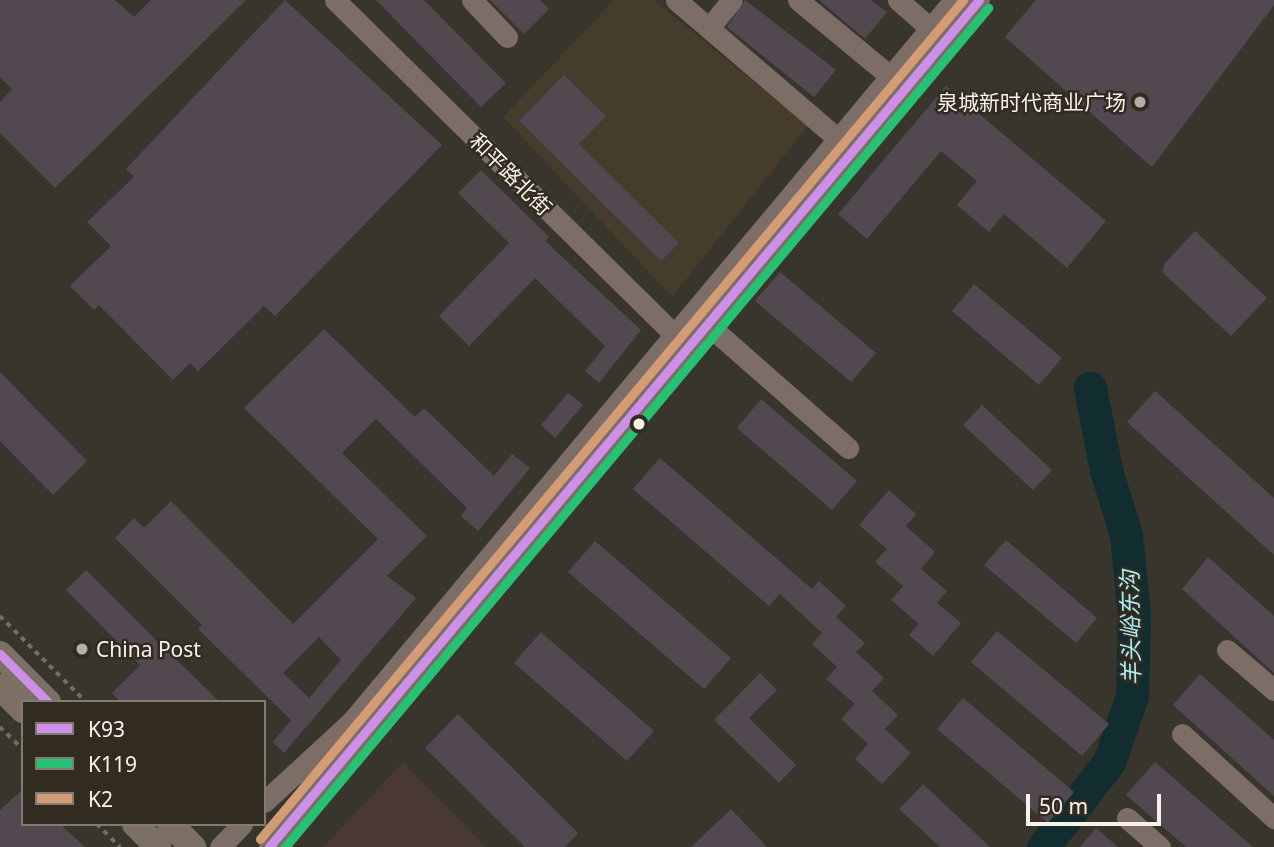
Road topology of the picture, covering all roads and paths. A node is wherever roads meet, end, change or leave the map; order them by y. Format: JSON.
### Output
{"nodes":[{"id":1,"x":335,"y":0,"type":"edge"},
{"id":2,"x":472,"y":0,"type":"edge"},
{"id":3,"x":676,"y":0,"type":"edge"},
{"id":4,"x":732,"y":0,"type":"edge"},
{"id":5,"x":798,"y":0,"type":"edge"},
{"id":6,"x":898,"y":0,"type":"edge"},
{"id":7,"x":954,"y":0,"type":"edge"},
{"id":8,"x":979,"y":0,"type":"edge"},
{"id":9,"x":930,"y":28,"type":"junction"},
{"id":10,"x":709,"y":29,"type":"junction"},
{"id":11,"x":507,"y":37,"type":"dead end"},
{"id":12,"x":890,"y":76,"type":"junction"},
{"id":13,"x":838,"y":139,"type":"junction"},
{"id":14,"x":707,"y":324,"type":"junction"},
{"id":15,"x":681,"y":341,"type":"junction"},
{"id":16,"x":848,"y":448,"type":"dead end"},
{"id":17,"x":0,"y":616,"type":"edge"},
{"id":18,"x":1227,"y":650,"type":"dead end"},
{"id":19,"x":0,"y":654,"type":"edge"},
{"id":20,"x":0,"y":687,"type":"edge"},
{"id":21,"x":1274,"y":690,"type":"edge"},
{"id":22,"x":46,"y":700,"type":"edge"},
{"id":23,"x":84,"y":700,"type":"edge"},
{"id":24,"x":21,"y":708,"type":"edge"},
{"id":25,"x":0,"y":727,"type":"edge"},
{"id":26,"x":1182,"y":734,"type":"dead end"},
{"id":27,"x":21,"y":747,"type":"edge"},
{"id":28,"x":266,"y":800,"type":"edge"},
{"id":29,"x":1127,"y":818,"type":"dead end"},
{"id":30,"x":1274,"y":818,"type":"edge"},
{"id":31,"x":99,"y":826,"type":"edge"},
{"id":32,"x":137,"y":826,"type":"edge"},
{"id":33,"x":172,"y":826,"type":"edge"},
{"id":34,"x":240,"y":826,"type":"edge"},
{"id":35,"x":120,"y":847,"type":"edge"},
{"id":36,"x":158,"y":847,"type":"edge"},
{"id":37,"x":192,"y":847,"type":"edge"},
{"id":38,"x":220,"y":847,"type":"edge"},
{"id":39,"x":269,"y":847,"type":"edge"},
{"id":40,"x":1160,"y":847,"type":"edge"}],
"edges":[{"from":1,"to":15,"type":"street","name":"和平路北街"},
{"from":2,"to":11,"type":"street"},
{"from":3,"to":10,"type":"street"},
{"from":4,"to":10,"type":"street"},
{"from":5,"to":12,"type":"street"},
{"from":6,"to":9,"type":"street"},
{"from":7,"to":9,"type":"street"},
{"from":8,"to":14,"type":"street"},
{"from":9,"to":12,"type":"street"},
{"from":10,"to":13,"type":"street"},
{"from":12,"to":13,"type":"street"},
{"from":13,"to":15,"type":"street"},
{"from":14,"to":15,"type":"street"},
{"from":14,"to":16,"type":"street"},
{"from":15,"to":28,"type":"street"},
{"from":15,"to":39,"type":"street"},
{"from":17,"to":23,"type":"path"},
{"from":18,"to":21,"type":"street"},
{"from":19,"to":22,"type":"main road"},
{"from":20,"to":24,"type":"main road"},
{"from":25,"to":27,"type":"path"},
{"from":26,"to":30,"type":"street"},
{"from":29,"to":40,"type":"street"},
{"from":31,"to":35,"type":"path"},
{"from":32,"to":36,"type":"main road"},
{"from":33,"to":37,"type":"main road"},
{"from":34,"to":38,"type":"street"}]}
